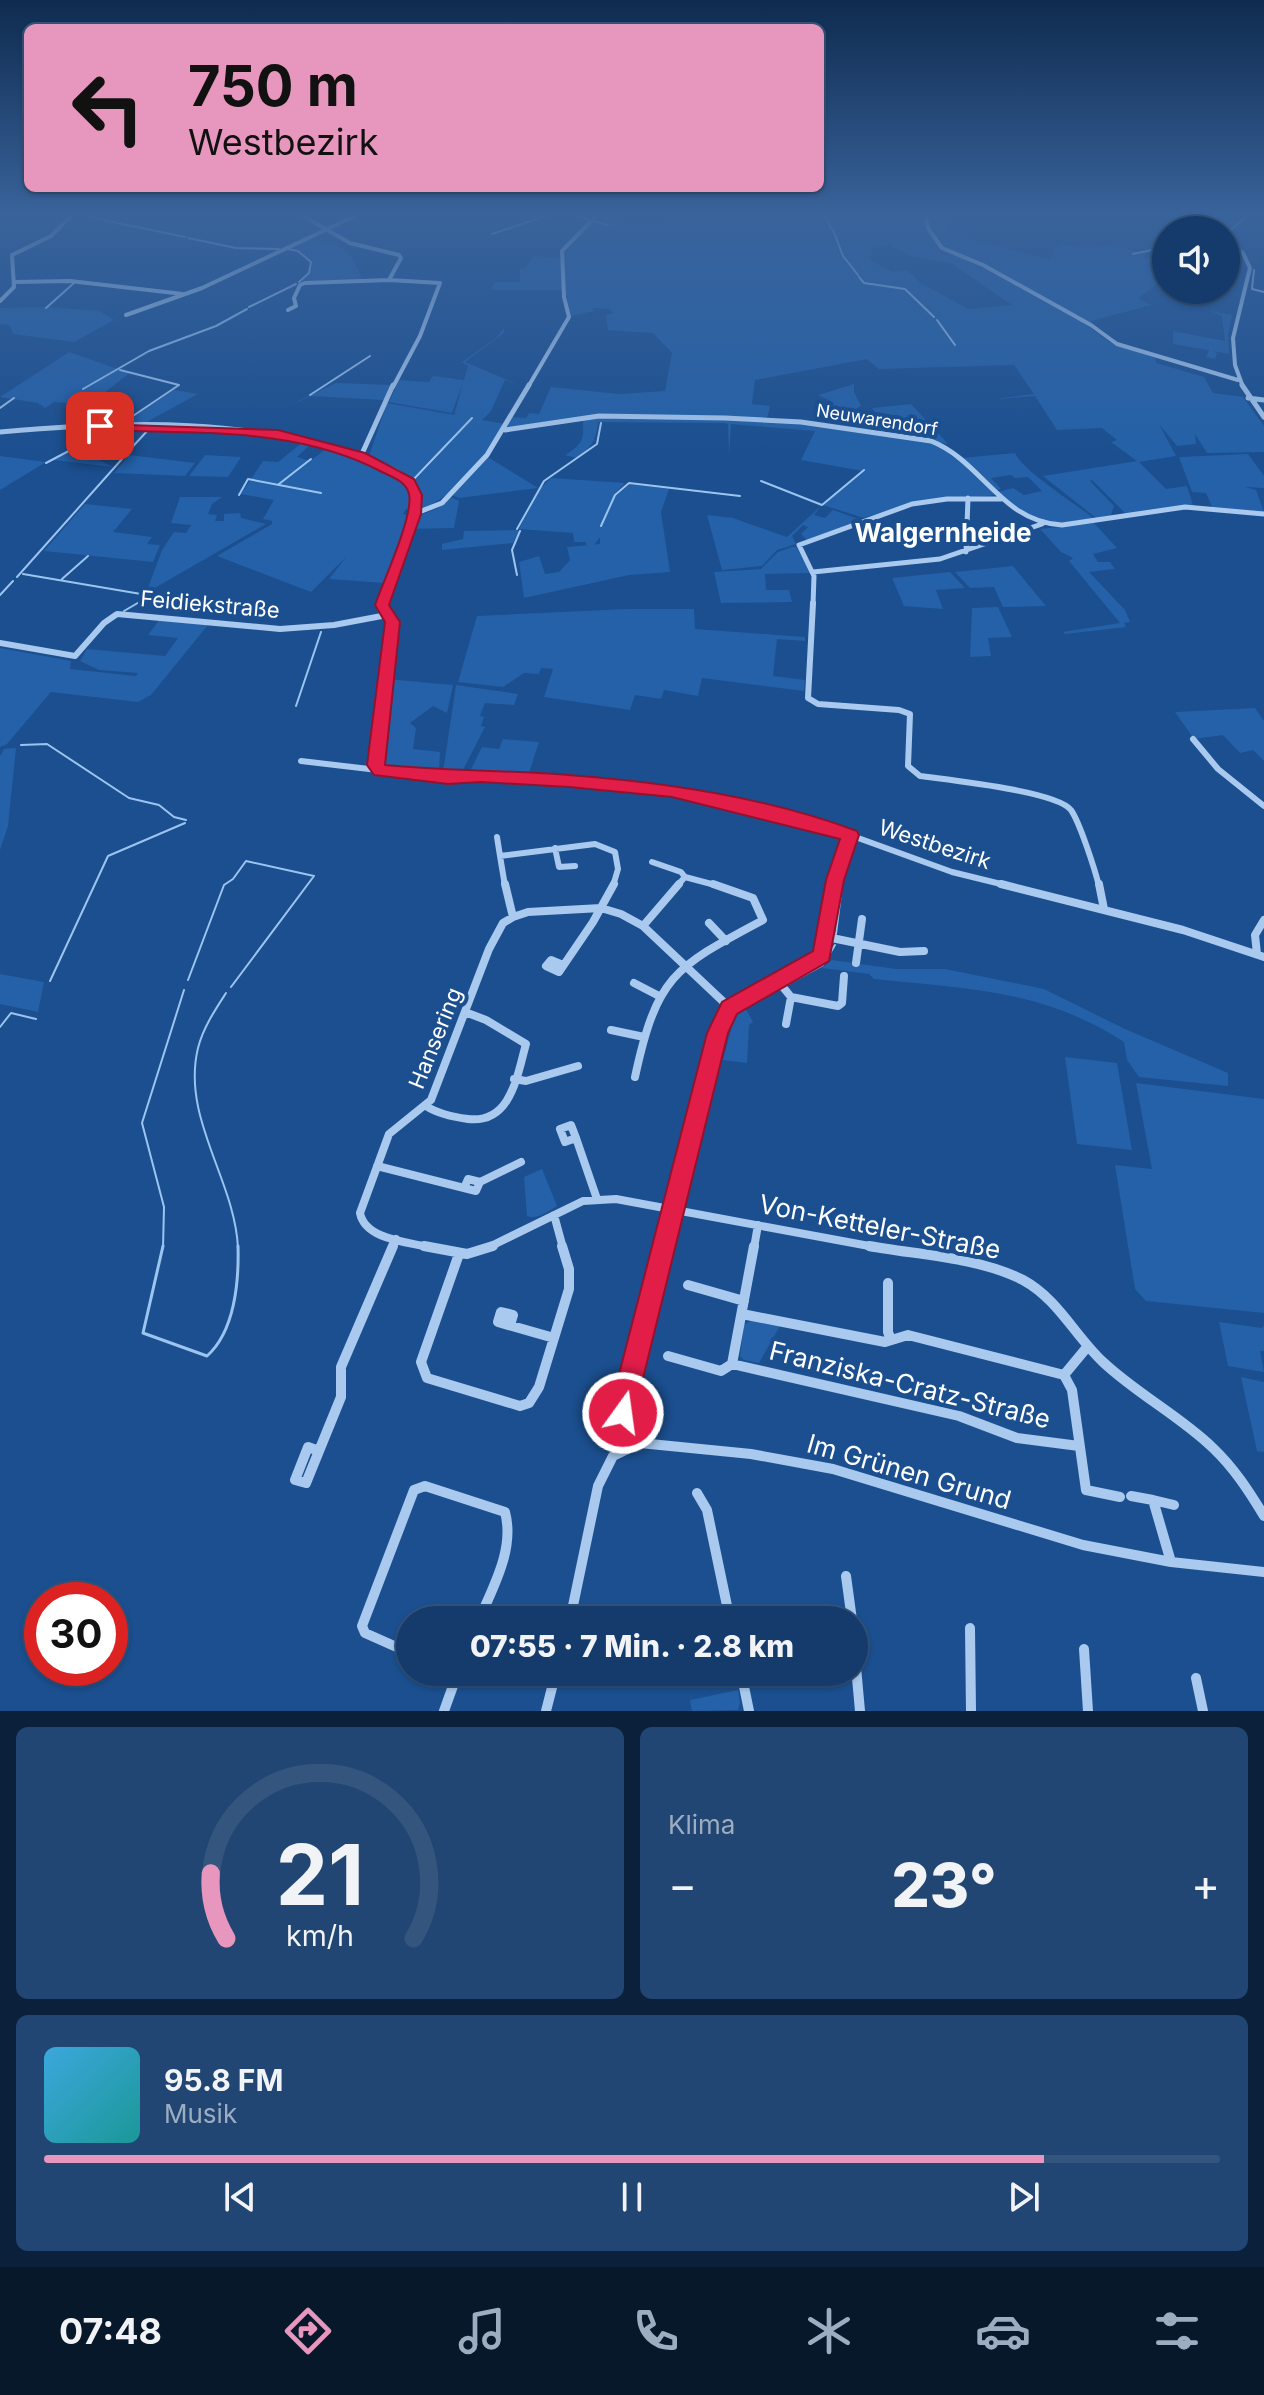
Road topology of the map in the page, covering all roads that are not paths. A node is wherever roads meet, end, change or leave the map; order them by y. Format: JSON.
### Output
{"nodes":[{"id":1,"x":178,"y":296,"type":"edge"},
{"id":2,"x":295,"y":296,"type":"edge"},
{"id":3,"x":435,"y":296,"type":"edge"},
{"id":4,"x":564,"y":296,"type":"edge"},
{"id":5,"x":1039,"y":296,"type":"edge"},
{"id":6,"x":1243,"y":296,"type":"edge"},
{"id":7,"x":288,"y":310,"type":"dead end"},
{"id":8,"x":126,"y":315,"type":"dead end"},
{"id":9,"x":1238,"y":380,"type":"junction"},
{"id":10,"x":1248,"y":398,"type":"junction"},
{"id":11,"x":1264,"y":400,"type":"edge"},
{"id":12,"x":1264,"y":417,"type":"edge"},
{"id":13,"x":505,"y":430,"type":"junction"},
{"id":14,"x":0,"y":432,"type":"edge"},
{"id":15,"x":361,"y":456,"type":"junction"},
{"id":16,"x":968,"y":498,"type":"junction"},
{"id":17,"x":1001,"y":499,"type":"junction"},
{"id":18,"x":414,"y":514,"type":"junction"},
{"id":19,"x":1264,"y":514,"type":"edge"},
{"id":20,"x":1042,"y":524,"type":"junction"},
{"id":21,"x":966,"y":539,"type":"junction"},
{"id":22,"x":993,"y":541,"type":"junction"},
{"id":23,"x":966,"y":552,"type":"junction"},
{"id":24,"x":813,"y":574,"type":"junction"},
{"id":25,"x":387,"y":615,"type":"junction"},
{"id":26,"x":0,"y":643,"type":"edge"},
{"id":27,"x":1193,"y":739,"type":"dead end"},
{"id":28,"x":301,"y":761,"type":"dead end"},
{"id":29,"x":376,"y":769,"type":"junction"},
{"id":30,"x":1264,"y":806,"type":"edge"},
{"id":31,"x":850,"y":835,"type":"junction"},
{"id":32,"x":497,"y":837,"type":"dead end"},
{"id":33,"x":555,"y":848,"type":"junction"},
{"id":34,"x":500,"y":856,"type":"junction"},
{"id":35,"x":652,"y":862,"type":"dead end"},
{"id":36,"x":575,"y":866,"type":"dead end"},
{"id":37,"x":685,"y":877,"type":"junction"},
{"id":38,"x":601,"y":908,"type":"junction"},
{"id":39,"x":1104,"y":909,"type":"junction"},
{"id":40,"x":513,"y":917,"type":"junction"},
{"id":41,"x":862,"y":919,"type":"dead end"},
{"id":42,"x":1264,"y":920,"type":"edge"},
{"id":43,"x":709,"y":923,"type":"dead end"},
{"id":44,"x":643,"y":926,"type":"junction"},
{"id":45,"x":827,"y":937,"type":"junction"},
{"id":46,"x":726,"y":941,"type":"junction"},
{"id":47,"x":859,"y":944,"type":"junction"},
{"id":48,"x":924,"y":951,"type":"dead end"},
{"id":49,"x":1260,"y":955,"type":"edge"},
{"id":50,"x":856,"y":963,"type":"dead end"},
{"id":51,"x":563,"y":965,"type":"dead end"},
{"id":52,"x":684,"y":965,"type":"junction"},
{"id":53,"x":844,"y":976,"type":"dead end"},
{"id":54,"x":778,"y":981,"type":"junction"},
{"id":55,"x":634,"y":983,"type":"dead end"},
{"id":56,"x":661,"y":997,"type":"junction"},
{"id":57,"x":791,"y":997,"type":"junction"},
{"id":58,"x":730,"y":1008,"type":"junction"},
{"id":59,"x":465,"y":1012,"type":"junction"},
{"id":60,"x":786,"y":1024,"type":"dead end"},
{"id":61,"x":611,"y":1030,"type":"dead end"},
{"id":62,"x":644,"y":1037,"type":"junction"},
{"id":63,"x":578,"y":1066,"type":"dead end"},
{"id":64,"x":635,"y":1077,"type":"dead end"},
{"id":65,"x":514,"y":1079,"type":"junction"},
{"id":66,"x":426,"y":1106,"type":"junction"},
{"id":67,"x":576,"y":1138,"type":"dead end"},
{"id":68,"x":521,"y":1162,"type":"dead end"},
{"id":69,"x":377,"y":1166,"type":"junction"},
{"id":70,"x":597,"y":1199,"type":"junction"},
{"id":71,"x":675,"y":1210,"type":"junction"},
{"id":72,"x":554,"y":1215,"type":"junction"},
{"id":73,"x":758,"y":1225,"type":"junction"},
{"id":74,"x":396,"y":1239,"type":"junction"},
{"id":75,"x":459,"y":1254,"type":"junction"},
{"id":76,"x":888,"y":1283,"type":"dead end"},
{"id":77,"x":688,"y":1285,"type":"dead end"},
{"id":78,"x":744,"y":1301,"type":"junction"},
{"id":79,"x":742,"y":1314,"type":"junction"},
{"id":80,"x":510,"y":1325,"type":"dead end"},
{"id":81,"x":554,"y":1338,"type":"junction"},
{"id":82,"x":891,"y":1340,"type":"junction"},
{"id":83,"x":1088,"y":1346,"type":"junction"},
{"id":84,"x":668,"y":1356,"type":"dead end"},
{"id":85,"x":732,"y":1364,"type":"junction"},
{"id":86,"x":1064,"y":1375,"type":"junction"},
{"id":87,"x":1079,"y":1446,"type":"junction"},
{"id":88,"x":626,"y":1448,"type":"junction"},
{"id":89,"x":320,"y":1451,"type":"dead end"},
{"id":90,"x":697,"y":1493,"type":"dead end"},
{"id":91,"x":1153,"y":1500,"type":"junction"},
{"id":92,"x":1174,"y":1505,"type":"dead end"},
{"id":93,"x":1264,"y":1516,"type":"edge"},
{"id":94,"x":1171,"y":1562,"type":"junction"},
{"id":95,"x":1264,"y":1572,"type":"edge"},
{"id":96,"x":846,"y":1576,"type":"dead end"},
{"id":97,"x":484,"y":1606,"type":"edge"},
{"id":98,"x":573,"y":1606,"type":"edge"},
{"id":99,"x":727,"y":1606,"type":"edge"},
{"id":100,"x":850,"y":1606,"type":"edge"},
{"id":101,"x":970,"y":1628,"type":"dead end"},
{"id":102,"x":396,"y":1647,"type":"edge"},
{"id":103,"x":1084,"y":1649,"type":"dead end"},
{"id":104,"x":1196,"y":1678,"type":"dead end"},
{"id":105,"x":451,"y":1686,"type":"edge"},
{"id":106,"x":552,"y":1686,"type":"edge"},
{"id":107,"x":744,"y":1686,"type":"edge"},
{"id":108,"x":858,"y":1686,"type":"edge"},
{"id":109,"x":444,"y":1711,"type":"edge"},
{"id":110,"x":546,"y":1711,"type":"edge"},
{"id":111,"x":749,"y":1711,"type":"edge"},
{"id":112,"x":860,"y":1711,"type":"edge"},
{"id":113,"x":971,"y":1711,"type":"edge"},
{"id":114,"x":1088,"y":1711,"type":"edge"},
{"id":115,"x":1203,"y":1711,"type":"edge"}],
"edges":[{"from":1,"to":8,"type":"street"},
{"from":2,"to":7,"type":"street"},
{"from":3,"to":15,"type":"street"},
{"from":4,"to":13,"type":"street"},
{"from":5,"to":9,"type":"street"},
{"from":6,"to":9,"type":"street"},
{"from":9,"to":10,"type":"street"},
{"from":10,"to":11,"type":"street"},
{"from":10,"to":12,"type":"street"},
{"from":13,"to":17,"type":"street","name":"Neuwarendorf"},
{"from":13,"to":18,"type":"street"},
{"from":14,"to":15,"type":"street"},
{"from":15,"to":18,"type":"street"},
{"from":16,"to":17,"type":"street"},
{"from":16,"to":21,"type":"street"},
{"from":16,"to":24,"type":"street"},
{"from":17,"to":20,"type":"street","name":"Neuwarendorf"},
{"from":18,"to":25,"type":"street"},
{"from":19,"to":20,"type":"street"},
{"from":20,"to":22,"type":"street"},
{"from":21,"to":22,"type":"street"},
{"from":21,"to":23,"type":"street"},
{"from":22,"to":23,"type":"street"},
{"from":23,"to":24,"type":"street"},
{"from":24,"to":39,"type":"street"},
{"from":25,"to":26,"type":"street","name":"Feidiekstraße"},
{"from":25,"to":29,"type":"street"},
{"from":27,"to":30,"type":"street"},
{"from":28,"to":29,"type":"street","name":"Westbezirk"},
{"from":29,"to":31,"type":"street","name":"Westbezirk"},
{"from":31,"to":39,"type":"street","name":"Westbezirk"},
{"from":31,"to":45,"type":"street"},
{"from":32,"to":34,"type":"street"},
{"from":33,"to":34,"type":"street"},
{"from":33,"to":36,"type":"street"},
{"from":33,"to":38,"type":"street"},
{"from":34,"to":40,"type":"street"},
{"from":35,"to":37,"type":"street"},
{"from":37,"to":44,"type":"street"},
{"from":37,"to":46,"type":"street"},
{"from":38,"to":40,"type":"street"},
{"from":38,"to":44,"type":"street"},
{"from":38,"to":51,"type":"street"},
{"from":39,"to":49,"type":"street","name":"Westbezirk"},
{"from":40,"to":59,"type":"street","name":"Hansering"},
{"from":41,"to":47,"type":"street"},
{"from":42,"to":49,"type":"street","name":"Westbezirk"},
{"from":43,"to":46,"type":"street"},
{"from":44,"to":52,"type":"street"},
{"from":45,"to":47,"type":"street"},
{"from":45,"to":54,"type":"street"},
{"from":46,"to":52,"type":"street"},
{"from":47,"to":48,"type":"street"},
{"from":47,"to":50,"type":"street"},
{"from":52,"to":56,"type":"street"},
{"from":52,"to":58,"type":"street"},
{"from":53,"to":57,"type":"street"},
{"from":54,"to":57,"type":"street"},
{"from":54,"to":58,"type":"street"},
{"from":55,"to":56,"type":"street"},
{"from":56,"to":62,"type":"street"},
{"from":57,"to":60,"type":"street"},
{"from":58,"to":71,"type":"street"},
{"from":59,"to":65,"type":"street"},
{"from":59,"to":66,"type":"street","name":"Hansering"},
{"from":61,"to":62,"type":"street"},
{"from":62,"to":64,"type":"street"},
{"from":63,"to":65,"type":"street"},
{"from":65,"to":66,"type":"street"},
{"from":66,"to":69,"type":"street","name":"Hansering"},
{"from":67,"to":70,"type":"street"},
{"from":68,"to":69,"type":"street"},
{"from":69,"to":74,"type":"street","name":"Hansering"},
{"from":70,"to":71,"type":"street","name":"Hansering"},
{"from":70,"to":72,"type":"street","name":"Hansering"},
{"from":71,"to":73,"type":"street","name":"Von-Ketteler-Straße"},
{"from":71,"to":88,"type":"street"},
{"from":72,"to":75,"type":"street","name":"Hansering"},
{"from":72,"to":81,"type":"street"},
{"from":73,"to":78,"type":"street"},
{"from":73,"to":83,"type":"street","name":"Von-Ketteler-Straße"},
{"from":74,"to":75,"type":"street","name":"Hansering"},
{"from":74,"to":89,"type":"street"},
{"from":75,"to":81,"type":"street"},
{"from":76,"to":82,"type":"street"},
{"from":77,"to":78,"type":"street"},
{"from":78,"to":79,"type":"street"},
{"from":79,"to":82,"type":"street"},
{"from":79,"to":85,"type":"street"},
{"from":80,"to":81,"type":"street"},
{"from":82,"to":86,"type":"street"},
{"from":83,"to":86,"type":"street","name":"Franziska-Cratz-Straße"},
{"from":83,"to":93,"type":"street","name":"Von-Ketteler-Straße"},
{"from":84,"to":85,"type":"street","name":"Franziska-Cratz-Straße"},
{"from":85,"to":87,"type":"street","name":"Franziska-Cratz-Straße"},
{"from":86,"to":87,"type":"street","name":"Franziska-Cratz-Straße"},
{"from":87,"to":91,"type":"street","name":"Franziska-Cratz-Straße"},
{"from":88,"to":94,"type":"street","name":"Im Grünen Grund"},
{"from":88,"to":98,"type":"street"},
{"from":90,"to":99,"type":"street"},
{"from":91,"to":92,"type":"street"},
{"from":91,"to":94,"type":"street"},
{"from":94,"to":95,"type":"street","name":"Im Grünen Grund"},
{"from":96,"to":100,"type":"street"},
{"from":97,"to":102,"type":"street"},
{"from":101,"to":113,"type":"street"},
{"from":103,"to":114,"type":"street"},
{"from":104,"to":115,"type":"street"},
{"from":105,"to":109,"type":"street"},
{"from":106,"to":110,"type":"street"},
{"from":107,"to":111,"type":"street"},
{"from":108,"to":112,"type":"street"}]}
